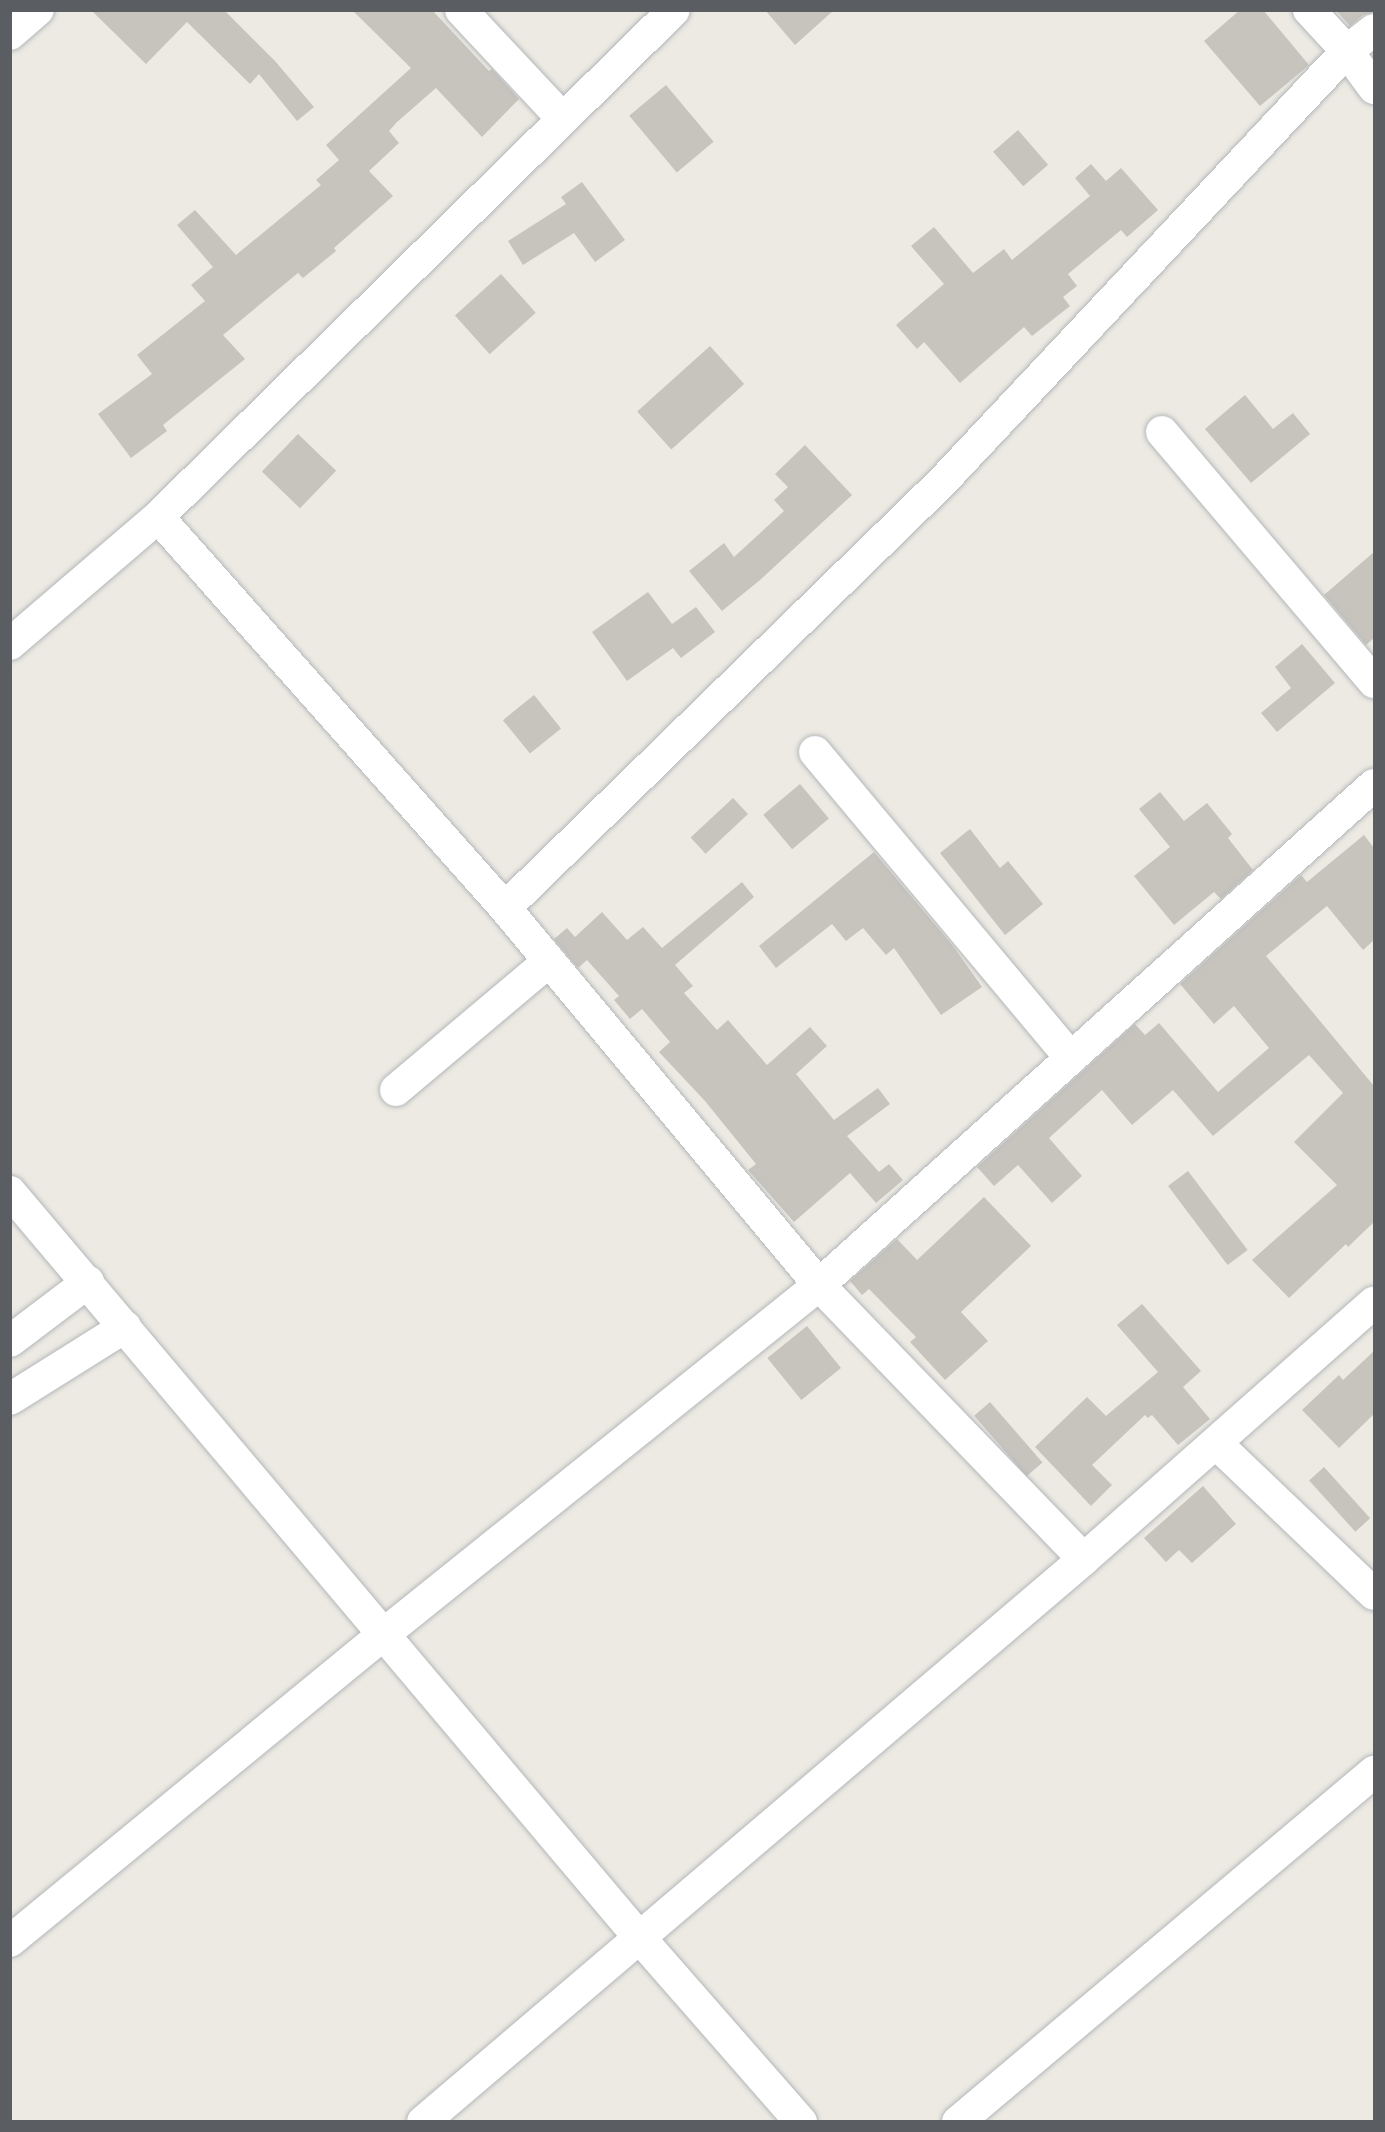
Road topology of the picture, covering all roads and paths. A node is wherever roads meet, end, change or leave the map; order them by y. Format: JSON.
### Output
{"nodes":[{"id":1,"x":38,"y":10,"type":"edge"},
{"id":2,"x":461,"y":10,"type":"edge"},
{"id":3,"x":674,"y":10,"type":"edge"},
{"id":4,"x":1309,"y":10,"type":"edge"},
{"id":5,"x":1374,"y":30,"type":"edge"},
{"id":6,"x":10,"y":34,"type":"edge"},
{"id":7,"x":1347,"y":51,"type":"junction"},
{"id":8,"x":1374,"y":88,"type":"edge"},
{"id":9,"x":563,"y":119,"type":"junction"},
{"id":10,"x":1162,"y":432,"type":"dead end"},
{"id":11,"x":158,"y":517,"type":"junction"},
{"id":12,"x":10,"y":644,"type":"edge"},
{"id":13,"x":1374,"y":682,"type":"edge"},
{"id":14,"x":815,"y":752,"type":"dead end"},
{"id":15,"x":1374,"y":785,"type":"edge"},
{"id":16,"x":505,"y":908,"type":"junction"},
{"id":17,"x":549,"y":961,"type":"junction"},
{"id":18,"x":1071,"y":1058,"type":"junction"},
{"id":19,"x":396,"y":1090,"type":"dead end"},
{"id":20,"x":10,"y":1192,"type":"edge"},
{"id":21,"x":88,"y":1282,"type":"junction"},
{"id":22,"x":819,"y":1285,"type":"junction"},
{"id":23,"x":1374,"y":1302,"type":"edge"},
{"id":24,"x":125,"y":1327,"type":"junction"},
{"id":25,"x":10,"y":1341,"type":"edge"},
{"id":26,"x":10,"y":1399,"type":"edge"},
{"id":27,"x":1217,"y":1443,"type":"junction"},
{"id":28,"x":1084,"y":1559,"type":"junction"},
{"id":29,"x":1374,"y":1594,"type":"edge"},
{"id":30,"x":384,"y":1634,"type":"junction"},
{"id":31,"x":1374,"y":1772,"type":"edge"},
{"id":32,"x":639,"y":1937,"type":"junction"},
{"id":33,"x":10,"y":1941,"type":"edge"},
{"id":34,"x":423,"y":2121,"type":"edge"},
{"id":35,"x":801,"y":2121,"type":"edge"},
{"id":36,"x":958,"y":2121,"type":"edge"}],
"edges":[{"from":1,"to":6,"type":"street"},
{"from":2,"to":9,"type":"street"},
{"from":3,"to":9,"type":"street"},
{"from":4,"to":7,"type":"street"},
{"from":5,"to":7,"type":"street"},
{"from":7,"to":8,"type":"street"},
{"from":7,"to":16,"type":"street"},
{"from":9,"to":11,"type":"street"},
{"from":10,"to":13,"type":"street"},
{"from":11,"to":12,"type":"street"},
{"from":11,"to":16,"type":"street"},
{"from":14,"to":18,"type":"street"},
{"from":15,"to":18,"type":"street"},
{"from":16,"to":17,"type":"street"},
{"from":17,"to":19,"type":"street"},
{"from":17,"to":22,"type":"street"},
{"from":18,"to":22,"type":"street"},
{"from":20,"to":21,"type":"street"},
{"from":21,"to":24,"type":"street"},
{"from":21,"to":25,"type":"street"},
{"from":22,"to":28,"type":"street"},
{"from":22,"to":30,"type":"street"},
{"from":23,"to":27,"type":"street"},
{"from":24,"to":26,"type":"street"},
{"from":24,"to":30,"type":"street"},
{"from":27,"to":28,"type":"street"},
{"from":27,"to":29,"type":"street"},
{"from":28,"to":32,"type":"street"},
{"from":30,"to":32,"type":"street"},
{"from":30,"to":33,"type":"street"},
{"from":31,"to":36,"type":"street"},
{"from":32,"to":34,"type":"street"},
{"from":32,"to":35,"type":"street"}]}
